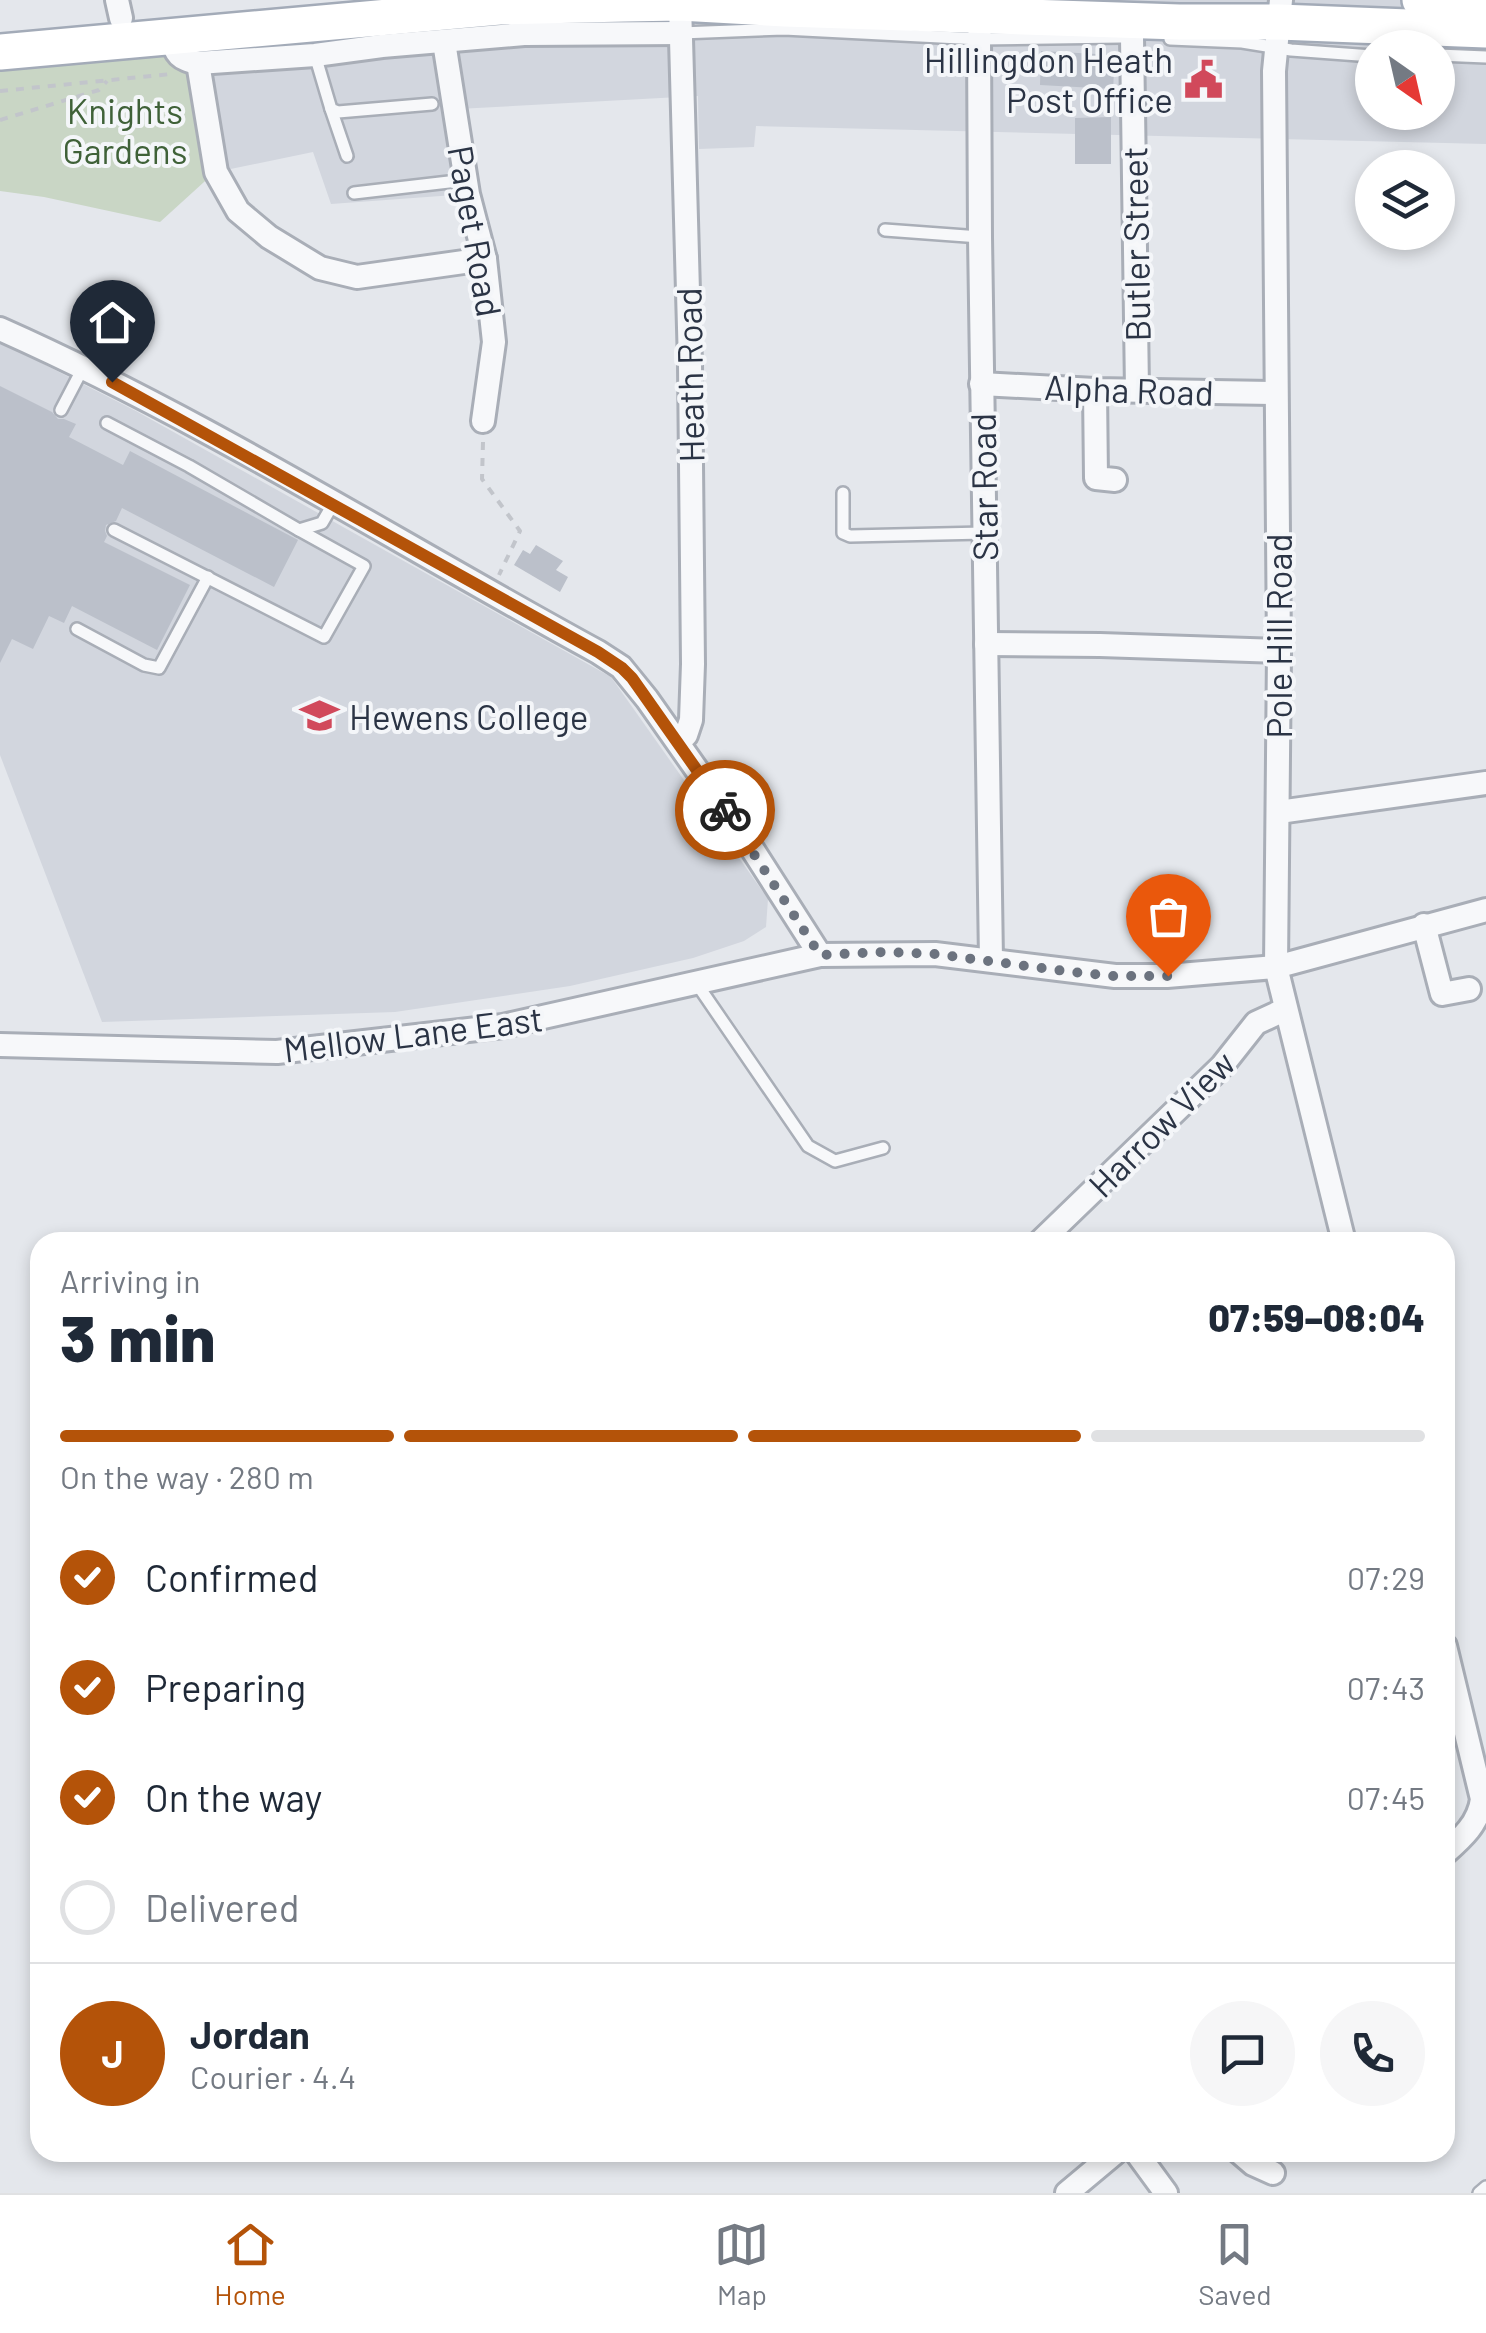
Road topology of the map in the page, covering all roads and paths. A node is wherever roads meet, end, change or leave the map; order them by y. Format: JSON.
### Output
{"nodes":[{"id":1,"x":315,"y":0,"type":"edge"},
{"id":2,"x":1420,"y":0,"type":"edge"},
{"id":3,"x":1486,"y":2,"type":"edge"},
{"id":4,"x":119,"y":9,"type":"edge"},
{"id":5,"x":680,"y":18,"type":"junction"},
{"id":6,"x":980,"y":18,"type":"edge"},
{"id":7,"x":374,"y":21,"type":"edge"},
{"id":8,"x":1279,"y":23,"type":"edge"},
{"id":9,"x":0,"y":29,"type":"edge"},
{"id":10,"x":1486,"y":30,"type":"edge"},
{"id":11,"x":170,"y":36,"type":"junction"},
{"id":12,"x":1140,"y":38,"type":"joint"},
{"id":13,"x":1163,"y":39,"type":"dead end"},
{"id":14,"x":444,"y":42,"type":"junction"},
{"id":15,"x":1355,"y":50,"type":"edge"},
{"id":16,"x":0,"y":52,"type":"edge"},
{"id":17,"x":314,"y":55,"type":"junction"},
{"id":18,"x":1455,"y":56,"type":"edge"},
{"id":19,"x":1486,"y":57,"type":"edge"},
{"id":20,"x":198,"y":64,"type":"junction"},
{"id":21,"x":107,"y":82,"type":"junction"},
{"id":22,"x":0,"y":90,"type":"edge"},
{"id":23,"x":432,"y":104,"type":"dead end"},
{"id":24,"x":331,"y":109,"type":"junction"},
{"id":25,"x":0,"y":120,"type":"edge"},
{"id":26,"x":347,"y":156,"type":"dead end"},
{"id":27,"x":466,"y":180,"type":"junction"},
{"id":28,"x":354,"y":192,"type":"dead end"},
{"id":29,"x":885,"y":230,"type":"dead end"},
{"id":30,"x":980,"y":238,"type":"junction"},
{"id":31,"x":485,"y":259,"type":"junction"},
{"id":32,"x":0,"y":329,"type":"edge"},
{"id":33,"x":84,"y":366,"type":"junction"},
{"id":34,"x":982,"y":384,"type":"junction"},
{"id":35,"x":1095,"y":390,"type":"junction"},
{"id":36,"x":1137,"y":390,"type":"junction"},
{"id":37,"x":1276,"y":393,"type":"junction"},
{"id":38,"x":60,"y":410,"type":"dead end"},
{"id":39,"x":483,"y":421,"type":"joint"},
{"id":40,"x":107,"y":423,"type":"dead end"},
{"id":41,"x":1114,"y":480,"type":"dead end"},
{"id":42,"x":843,"y":493,"type":"dead end"},
{"id":43,"x":333,"y":504,"type":"junction"},
{"id":44,"x":114,"y":530,"type":"dead end"},
{"id":45,"x":299,"y":530,"type":"junction"},
{"id":46,"x":984,"y":533,"type":"junction"},
{"id":47,"x":208,"y":577,"type":"junction"},
{"id":48,"x":490,"y":592,"type":"junction"},
{"id":49,"x":77,"y":629,"type":"dead end"},
{"id":50,"x":986,"y":644,"type":"junction"},
{"id":51,"x":1279,"y":651,"type":"junction"},
{"id":52,"x":678,"y":742,"type":"junction"},
{"id":53,"x":1486,"y":783,"type":"edge"},
{"id":54,"x":1279,"y":812,"type":"junction"},
{"id":55,"x":1486,"y":910,"type":"edge"},
{"id":56,"x":1424,"y":925,"type":"junction"},
{"id":57,"x":820,"y":955,"type":"junction"},
{"id":58,"x":990,"y":960,"type":"junction"},
{"id":59,"x":1276,"y":967,"type":"junction"},
{"id":60,"x":698,"y":984,"type":"junction"},
{"id":61,"x":1469,"y":988,"type":"dead end"},
{"id":62,"x":1284,"y":1010,"type":"junction"},
{"id":63,"x":0,"y":1046,"type":"edge"},
{"id":64,"x":883,"y":1148,"type":"dead end"},
{"id":65,"x":1050,"y":1232,"type":"edge"},
{"id":66,"x":1341,"y":1232,"type":"edge"},
{"id":67,"x":1455,"y":1688,"type":"edge"},
{"id":68,"x":1480,"y":1830,"type":"edge"},
{"id":69,"x":1455,"y":1846,"type":"edge"},
{"id":70,"x":1104,"y":2162,"type":"edge"},
{"id":71,"x":1143,"y":2162,"type":"edge"},
{"id":72,"x":1250,"y":2162,"type":"edge"},
{"id":73,"x":1273,"y":2173,"type":"dead end"},
{"id":74,"x":1486,"y":2186,"type":"edge"},
{"id":75,"x":1067,"y":2193,"type":"edge"},
{"id":76,"x":1166,"y":2193,"type":"edge"},
{"id":77,"x":1479,"y":2193,"type":"edge"}],
"edges":[{"from":1,"to":4,"type":"main road"},
{"from":2,"to":3,"type":"main road"},
{"from":4,"to":9,"type":"main road"},
{"from":5,"to":6,"type":"main road"},
{"from":5,"to":7,"type":"main road"},
{"from":5,"to":14,"type":"street"},
{"from":5,"to":52,"type":"street","name":"Heath Road"},
{"from":6,"to":8,"type":"main road"},
{"from":6,"to":12,"type":"lane"},
{"from":6,"to":30,"type":"street","name":"Star Road"},
{"from":7,"to":11,"type":"main road"},
{"from":7,"to":14,"type":"street"},
{"from":7,"to":17,"type":"street"},
{"from":8,"to":10,"type":"main road"},
{"from":8,"to":13,"type":"lane"},
{"from":8,"to":15,"type":"lane"},
{"from":8,"to":37,"type":"street","name":"Pole Hill Road"},
{"from":11,"to":16,"type":"main road"},
{"from":11,"to":20,"type":"street"},
{"from":12,"to":36,"type":"street","name":"Butler Street"},
{"from":14,"to":27,"type":"street","name":"Paget Road"},
{"from":17,"to":20,"type":"street"},
{"from":17,"to":24,"type":"lane"},
{"from":18,"to":19,"type":"lane"},
{"from":20,"to":21,"type":"path"},
{"from":20,"to":31,"type":"street"},
{"from":21,"to":22,"type":"path"},
{"from":21,"to":25,"type":"path"},
{"from":23,"to":24,"type":"lane"},
{"from":24,"to":26,"type":"lane"},
{"from":27,"to":28,"type":"lane"},
{"from":27,"to":31,"type":"street","name":"Paget Road"},
{"from":29,"to":30,"type":"lane"},
{"from":30,"to":34,"type":"street","name":"Star Road"},
{"from":31,"to":39,"type":"street","name":"Paget Road"},
{"from":32,"to":33,"type":"street"},
{"from":33,"to":38,"type":"lane"},
{"from":33,"to":43,"type":"street"},
{"from":34,"to":35,"type":"street","name":"Alpha Road"},
{"from":34,"to":46,"type":"street","name":"Star Road"},
{"from":35,"to":36,"type":"street","name":"Alpha Road"},
{"from":35,"to":41,"type":"street"},
{"from":36,"to":37,"type":"street","name":"Alpha Road"},
{"from":37,"to":51,"type":"street","name":"Pole Hill Road"},
{"from":39,"to":48,"type":"path"},
{"from":40,"to":45,"type":"lane"},
{"from":42,"to":46,"type":"lane"},
{"from":43,"to":45,"type":"lane"},
{"from":43,"to":48,"type":"street"},
{"from":44,"to":47,"type":"lane"},
{"from":45,"to":47,"type":"lane"},
{"from":46,"to":50,"type":"street","name":"Star Road"},
{"from":47,"to":49,"type":"lane"},
{"from":48,"to":52,"type":"street"},
{"from":50,"to":51,"type":"street"},
{"from":50,"to":58,"type":"street","name":"Star Road"},
{"from":51,"to":54,"type":"street","name":"Pole Hill Road"},
{"from":52,"to":57,"type":"street"},
{"from":53,"to":54,"type":"street"},
{"from":54,"to":59,"type":"street","name":"Pole Hill Road"},
{"from":55,"to":56,"type":"street","name":"Mellow Lane East"},
{"from":56,"to":59,"type":"street","name":"Mellow Lane East"},
{"from":56,"to":61,"type":"street"},
{"from":57,"to":58,"type":"street","name":"Mellow Lane East"},
{"from":57,"to":60,"type":"street","name":"Mellow Lane East"},
{"from":58,"to":59,"type":"street","name":"Mellow Lane East"},
{"from":59,"to":62,"type":"street","name":"Pole Hill Road"},
{"from":60,"to":63,"type":"street","name":"Mellow Lane East"},
{"from":60,"to":64,"type":"lane"},
{"from":62,"to":65,"type":"street","name":"Harrow View"},
{"from":62,"to":66,"type":"street","name":"Pole Hill Road"},
{"from":67,"to":68,"type":"street"},
{"from":68,"to":69,"type":"street"},
{"from":70,"to":75,"type":"street"},
{"from":71,"to":76,"type":"street"},
{"from":72,"to":73,"type":"street"},
{"from":74,"to":77,"type":"lane"}]}
